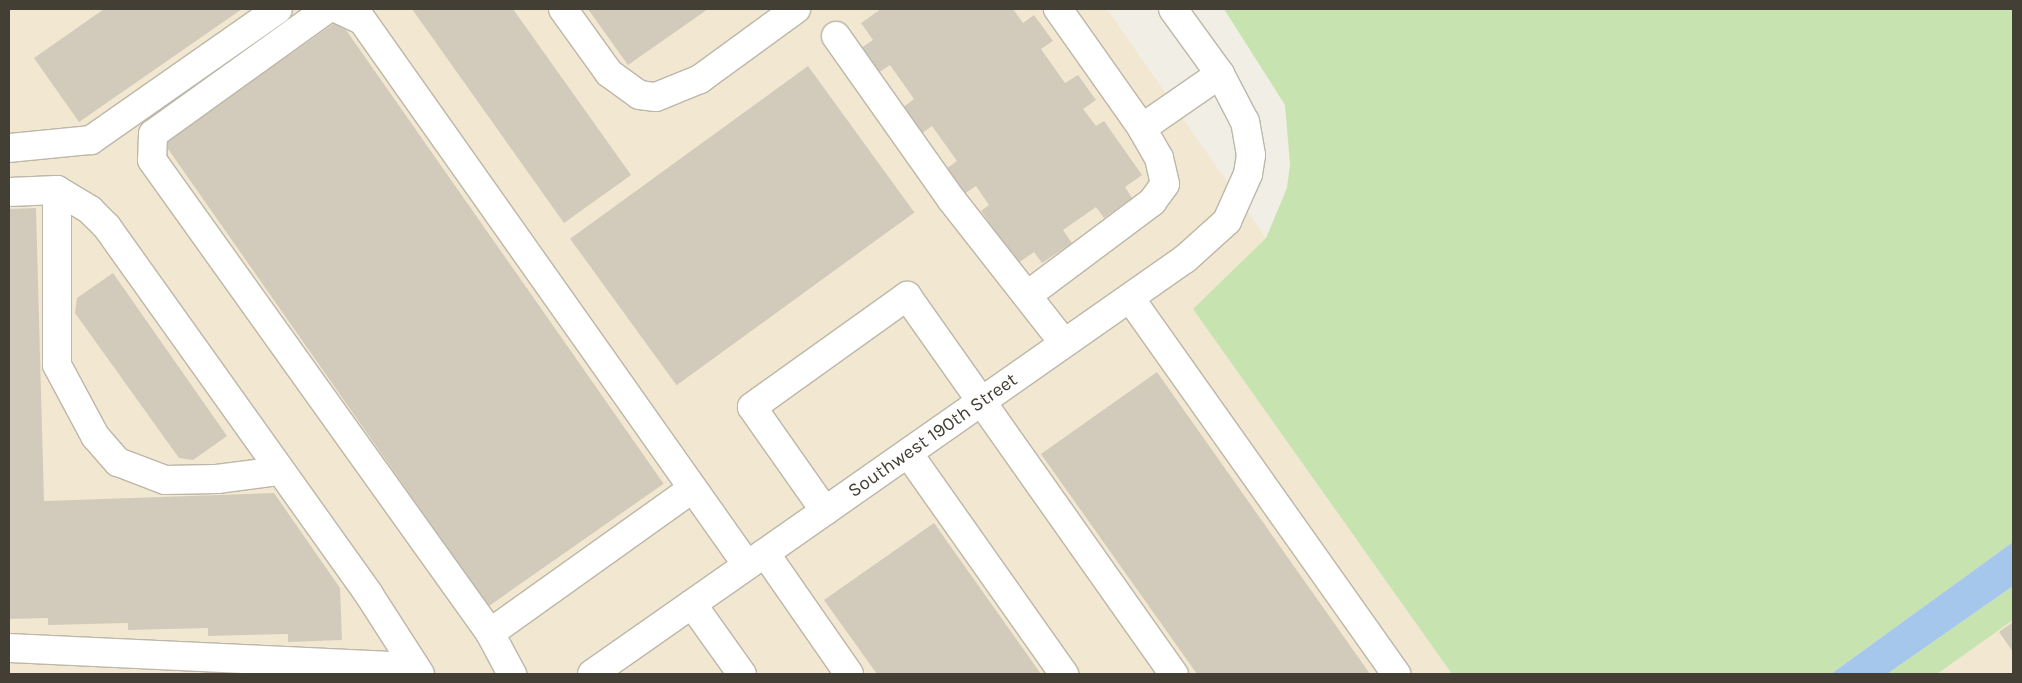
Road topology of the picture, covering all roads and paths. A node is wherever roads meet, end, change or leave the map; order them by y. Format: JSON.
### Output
{"nodes":[{"id":1,"x":278,"y":9,"type":"edge"},
{"id":2,"x":327,"y":9,"type":"edge"},
{"id":3,"x":338,"y":9,"type":"edge"},
{"id":4,"x":563,"y":9,"type":"edge"},
{"id":5,"x":796,"y":9,"type":"edge"},
{"id":6,"x":1058,"y":9,"type":"edge"},
{"id":7,"x":1173,"y":9,"type":"edge"},
{"id":8,"x":836,"y":36,"type":"dead end"},
{"id":9,"x":1220,"y":74,"type":"junction"},
{"id":10,"x":1142,"y":128,"type":"junction"},
{"id":11,"x":9,"y":148,"type":"edge"},
{"id":12,"x":57,"y":190,"type":"junction"},
{"id":13,"x":9,"y":192,"type":"edge"},
{"id":14,"x":1029,"y":294,"type":"junction"},
{"id":15,"x":1130,"y":298,"type":"junction"},
{"id":16,"x":1064,"y":343,"type":"junction"},
{"id":17,"x":982,"y":401,"type":"junction"},
{"id":18,"x":908,"y":453,"type":"junction"},
{"id":19,"x":279,"y":471,"type":"junction"},
{"id":20,"x":693,"y":488,"type":"junction"},
{"id":21,"x":825,"y":511,"type":"junction"},
{"id":22,"x":756,"y":559,"type":"junction"},
{"id":23,"x":692,"y":604,"type":"junction"},
{"id":24,"x":490,"y":633,"type":"junction"},
{"id":25,"x":9,"y":648,"type":"edge"},
{"id":26,"x":136,"y":663,"type":"edge"},
{"id":27,"x":418,"y":671,"type":"edge"},
{"id":28,"x":512,"y":674,"type":"edge"},
{"id":29,"x":592,"y":674,"type":"edge"},
{"id":30,"x":742,"y":674,"type":"edge"},
{"id":31,"x":849,"y":674,"type":"edge"},
{"id":32,"x":1064,"y":674,"type":"edge"},
{"id":33,"x":1174,"y":674,"type":"edge"},
{"id":34,"x":1396,"y":674,"type":"edge"}],
"edges":[{"from":1,"to":11,"type":"street"},
{"from":2,"to":24,"type":"street"},
{"from":3,"to":20,"type":"street"},
{"from":4,"to":5,"type":"street"},
{"from":6,"to":10,"type":"street"},
{"from":7,"to":9,"type":"street","name":"Southwest 190th Street"},
{"from":8,"to":14,"type":"street"},
{"from":9,"to":10,"type":"street"},
{"from":9,"to":15,"type":"street","name":"Southwest 190th Street"},
{"from":10,"to":14,"type":"street"},
{"from":12,"to":13,"type":"street"},
{"from":12,"to":19,"type":"street"},
{"from":12,"to":19,"type":"street"},
{"from":14,"to":16,"type":"street"},
{"from":15,"to":16,"type":"street","name":"Southwest 190th Street"},
{"from":15,"to":34,"type":"street"},
{"from":16,"to":17,"type":"street","name":"Southwest 190th Street"},
{"from":17,"to":18,"type":"street","name":"Southwest 190th Street"},
{"from":17,"to":21,"type":"street"},
{"from":17,"to":33,"type":"street"},
{"from":18,"to":21,"type":"street","name":"Southwest 190th Street"},
{"from":18,"to":32,"type":"street"},
{"from":19,"to":27,"type":"street"},
{"from":20,"to":22,"type":"street"},
{"from":20,"to":24,"type":"street"},
{"from":21,"to":22,"type":"street","name":"Southwest 190th Street"},
{"from":22,"to":23,"type":"street","name":"Southwest 190th Street"},
{"from":22,"to":31,"type":"street"},
{"from":23,"to":29,"type":"street","name":"Southwest 190th Street"},
{"from":23,"to":30,"type":"street"},
{"from":24,"to":28,"type":"street"},
{"from":25,"to":26,"type":"street"},
{"from":26,"to":27,"type":"street"}]}
